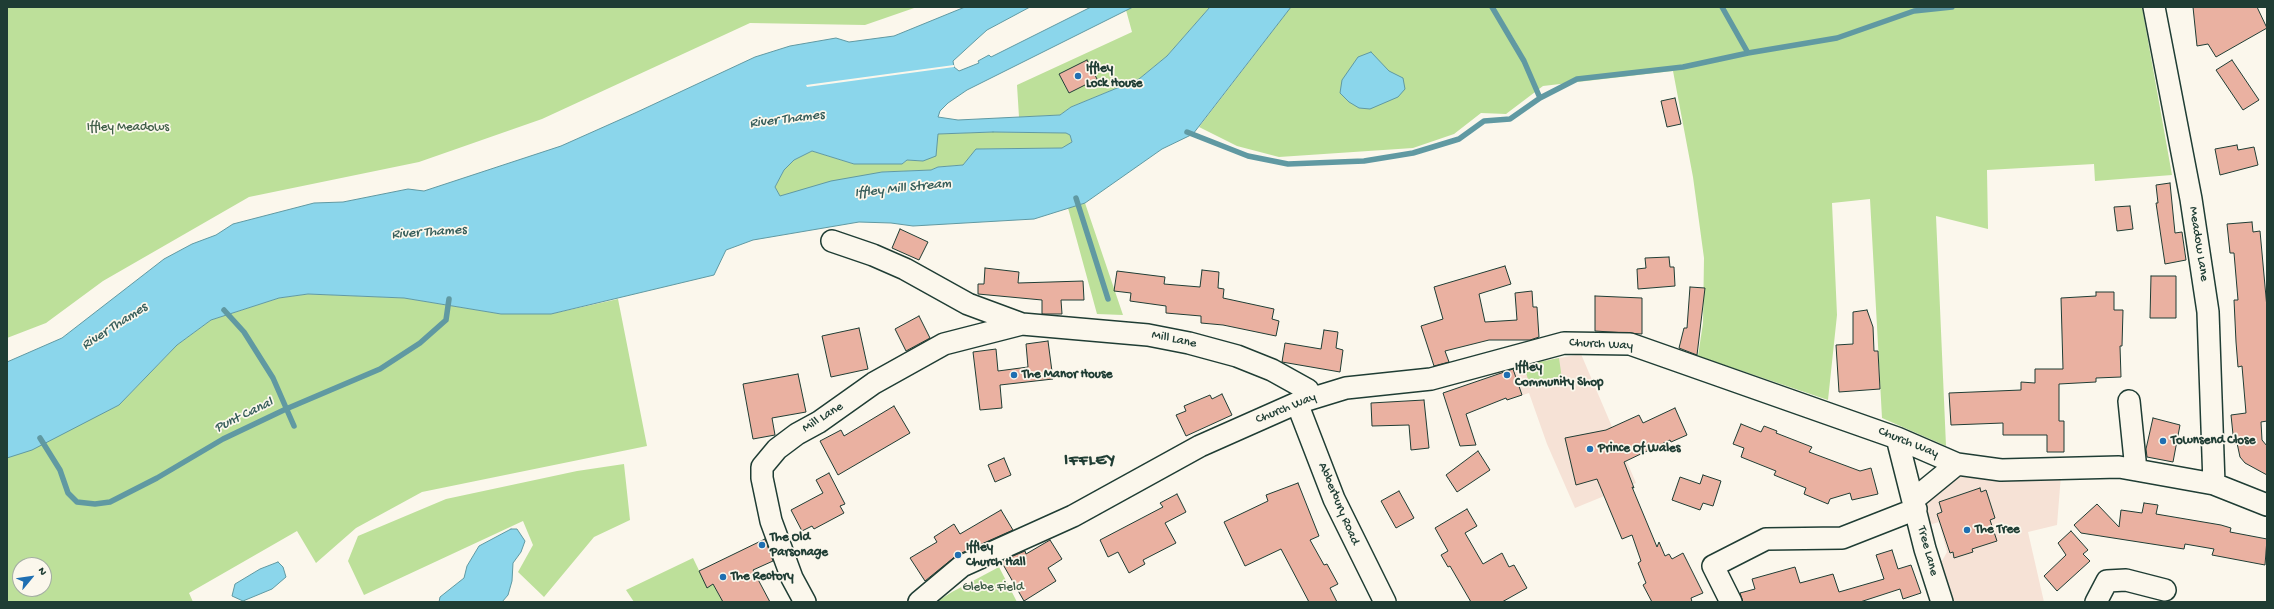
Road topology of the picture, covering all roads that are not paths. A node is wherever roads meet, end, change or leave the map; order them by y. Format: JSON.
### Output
{"nodes":[{"id":1,"x":2154,"y":7,"type":"edge"},
{"id":2,"x":832,"y":241,"type":"dead end"},
{"id":3,"x":1022,"y":324,"type":"junction"},
{"id":4,"x":1304,"y":401,"type":"junction"},
{"id":5,"x":2129,"y":401,"type":"dead end"},
{"id":6,"x":1897,"y":438,"type":"junction"},
{"id":7,"x":1957,"y":464,"type":"junction"},
{"id":8,"x":2136,"y":470,"type":"junction"},
{"id":9,"x":2214,"y":484,"type":"junction"},
{"id":10,"x":1915,"y":504,"type":"junction"},
{"id":11,"x":2267,"y":505,"type":"edge"},
{"id":12,"x":2165,"y":590,"type":"dead end"},
{"id":13,"x":805,"y":602,"type":"edge"},
{"id":14,"x":919,"y":602,"type":"edge"},
{"id":15,"x":1385,"y":602,"type":"edge"},
{"id":16,"x":1731,"y":602,"type":"edge"},
{"id":17,"x":1942,"y":602,"type":"edge"},
{"id":18,"x":2096,"y":602,"type":"edge"}],
"edges":[{"from":1,"to":9,"type":"street","name":"Meadow Lane"},
{"from":2,"to":3,"type":"street","name":"Mill Lane"},
{"from":3,"to":4,"type":"street","name":"Mill Lane"},
{"from":3,"to":13,"type":"street","name":"Mill Lane"},
{"from":4,"to":6,"type":"street","name":"Church Way"},
{"from":4,"to":14,"type":"street","name":"Church Way"},
{"from":4,"to":15,"type":"street","name":"Abberbury Road"},
{"from":5,"to":8,"type":"street"},
{"from":6,"to":7,"type":"street","name":"Church Way"},
{"from":6,"to":10,"type":"street","name":"Tree Lane"},
{"from":7,"to":8,"type":"street","name":"Church Way"},
{"from":7,"to":10,"type":"street"},
{"from":8,"to":9,"type":"street","name":"Church Way"},
{"from":9,"to":11,"type":"street","name":"Church Way"},
{"from":10,"to":16,"type":"street"},
{"from":10,"to":17,"type":"street","name":"Tree Lane"},
{"from":12,"to":18,"type":"street"}]}
